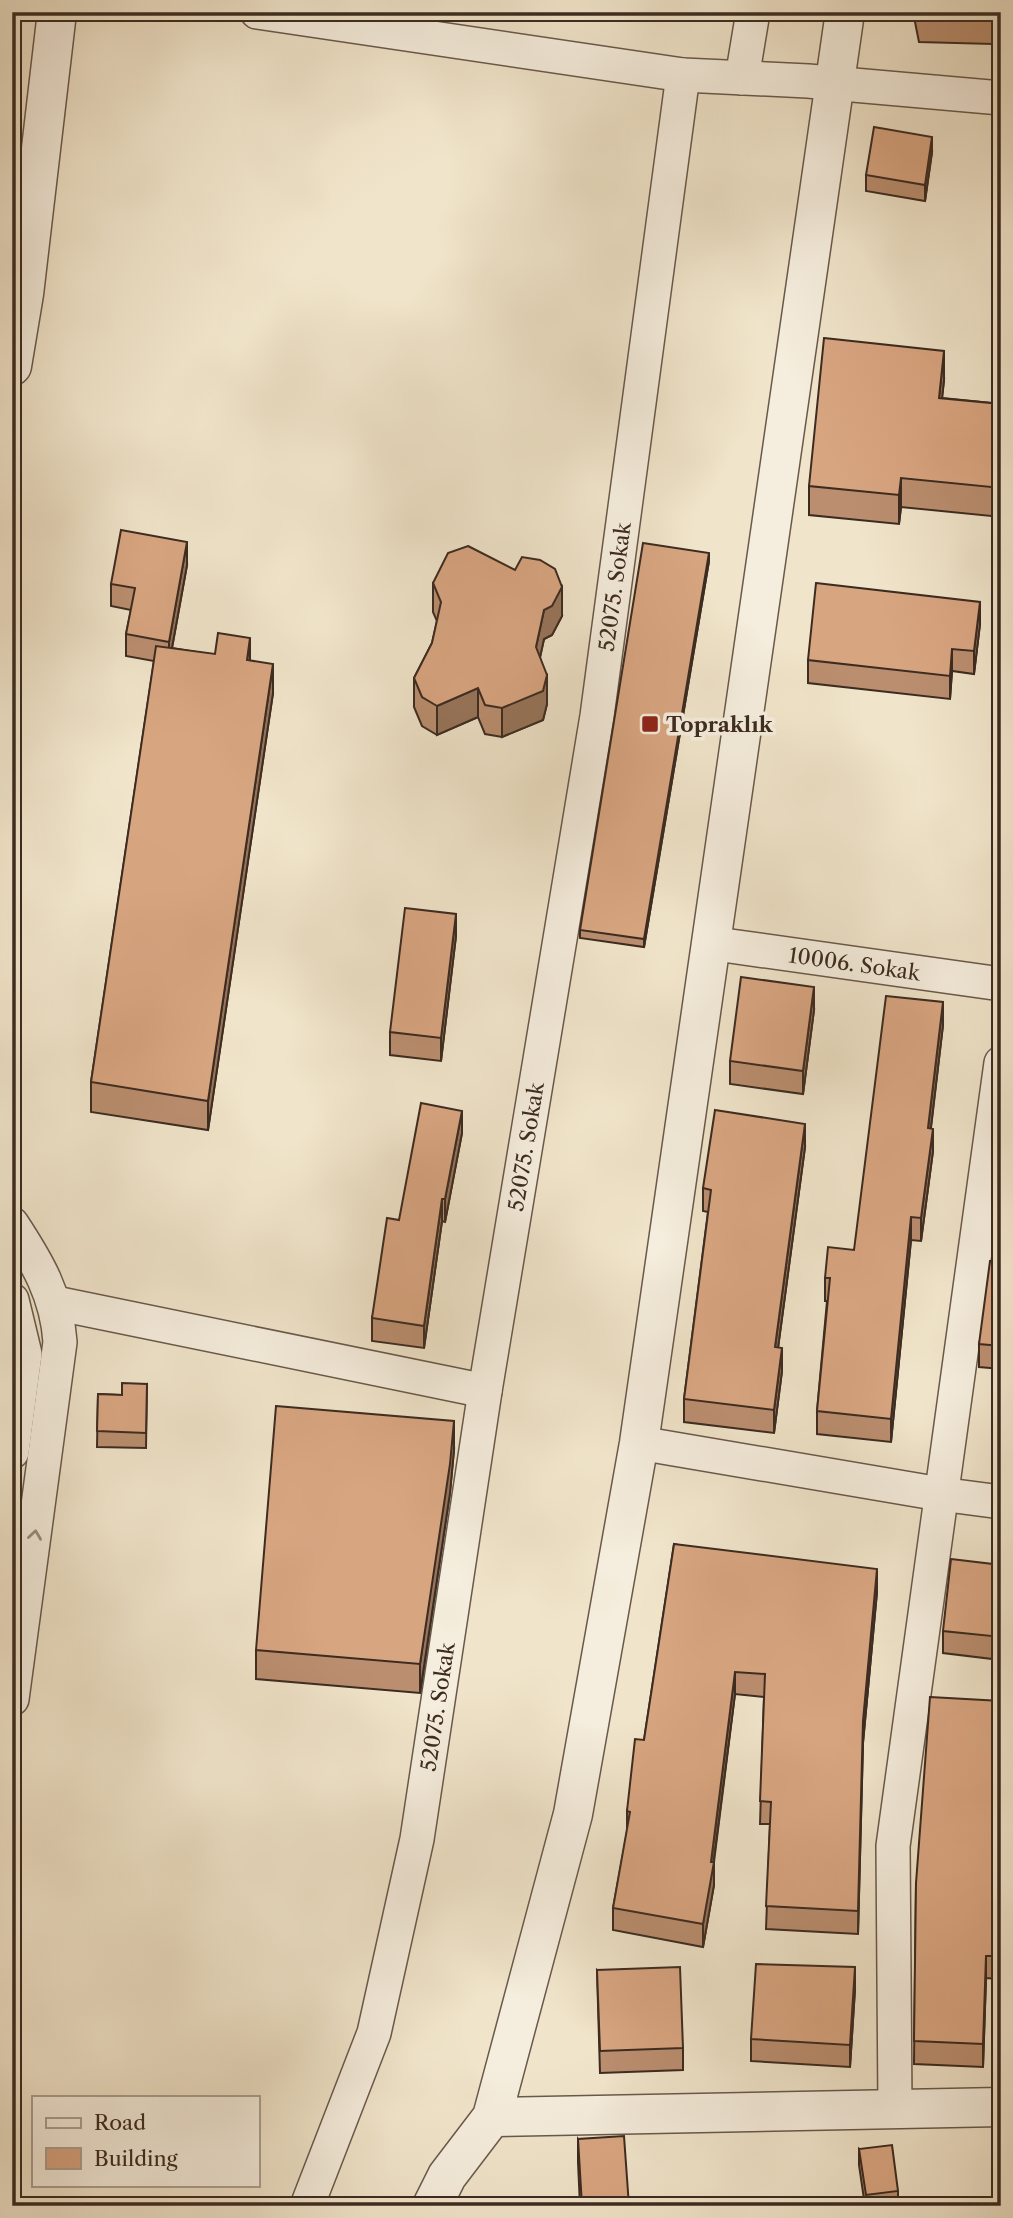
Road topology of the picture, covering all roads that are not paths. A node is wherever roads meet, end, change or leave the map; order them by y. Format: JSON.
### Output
{"nodes":[{"id":1,"x":57,"y":12,"type":"edge"},
{"id":2,"x":257,"y":12,"type":"edge"},
{"id":3,"x":753,"y":12,"type":"edge"},
{"id":4,"x":845,"y":12,"type":"edge"},
{"id":5,"x":683,"y":75,"type":"junction"},
{"id":6,"x":743,"y":78,"type":"junction"},
{"id":7,"x":834,"y":84,"type":"junction"},
{"id":8,"x":1001,"y":98,"type":"edge"},
{"id":9,"x":18,"y":293,"type":"edge"},
{"id":10,"x":12,"y":366,"type":"edge"},
{"id":11,"x":709,"y":943,"type":"junction"},
{"id":12,"x":1001,"y":984,"type":"edge"},
{"id":13,"x":1001,"y":1063,"type":"edge"},
{"id":14,"x":12,"y":1224,"type":"edge"},
{"id":15,"x":12,"y":1300,"type":"edge"},
{"id":16,"x":55,"y":1303,"type":"junction"},
{"id":17,"x":485,"y":1391,"type":"junction"},
{"id":18,"x":639,"y":1443,"type":"junction"},
{"id":19,"x":12,"y":1452,"type":"edge"},
{"id":20,"x":940,"y":1494,"type":"junction"},
{"id":21,"x":1001,"y":1502,"type":"edge"},
{"id":22,"x":12,"y":1699,"type":"edge"},
{"id":23,"x":1001,"y":2107,"type":"edge"},
{"id":24,"x":895,"y":2108,"type":"junction"},
{"id":25,"x":492,"y":2117,"type":"junction"},
{"id":26,"x":307,"y":2206,"type":"edge"},
{"id":27,"x":432,"y":2206,"type":"edge"}],
"edges":[{"from":1,"to":9,"type":"street"},
{"from":2,"to":5,"type":"street"},
{"from":3,"to":6,"type":"street"},
{"from":4,"to":7,"type":"street"},
{"from":5,"to":6,"type":"street"},
{"from":5,"to":17,"type":"street","name":"52075. Sokak"},
{"from":6,"to":7,"type":"street"},
{"from":7,"to":8,"type":"street"},
{"from":7,"to":11,"type":"street"},
{"from":9,"to":10,"type":"street"},
{"from":11,"to":12,"type":"street","name":"10006. Sokak"},
{"from":11,"to":18,"type":"street"},
{"from":13,"to":20,"type":"street"},
{"from":14,"to":16,"type":"street"},
{"from":15,"to":19,"type":"street"},
{"from":16,"to":17,"type":"street"},
{"from":22,"to":16,"type":"street","one_way":true},
{"from":17,"to":26,"type":"street","name":"52075. Sokak"},
{"from":18,"to":20,"type":"street"},
{"from":18,"to":25,"type":"street"},
{"from":20,"to":21,"type":"street"},
{"from":20,"to":24,"type":"street"},
{"from":23,"to":24,"type":"street"},
{"from":24,"to":25,"type":"street"},
{"from":25,"to":27,"type":"street"}]}
